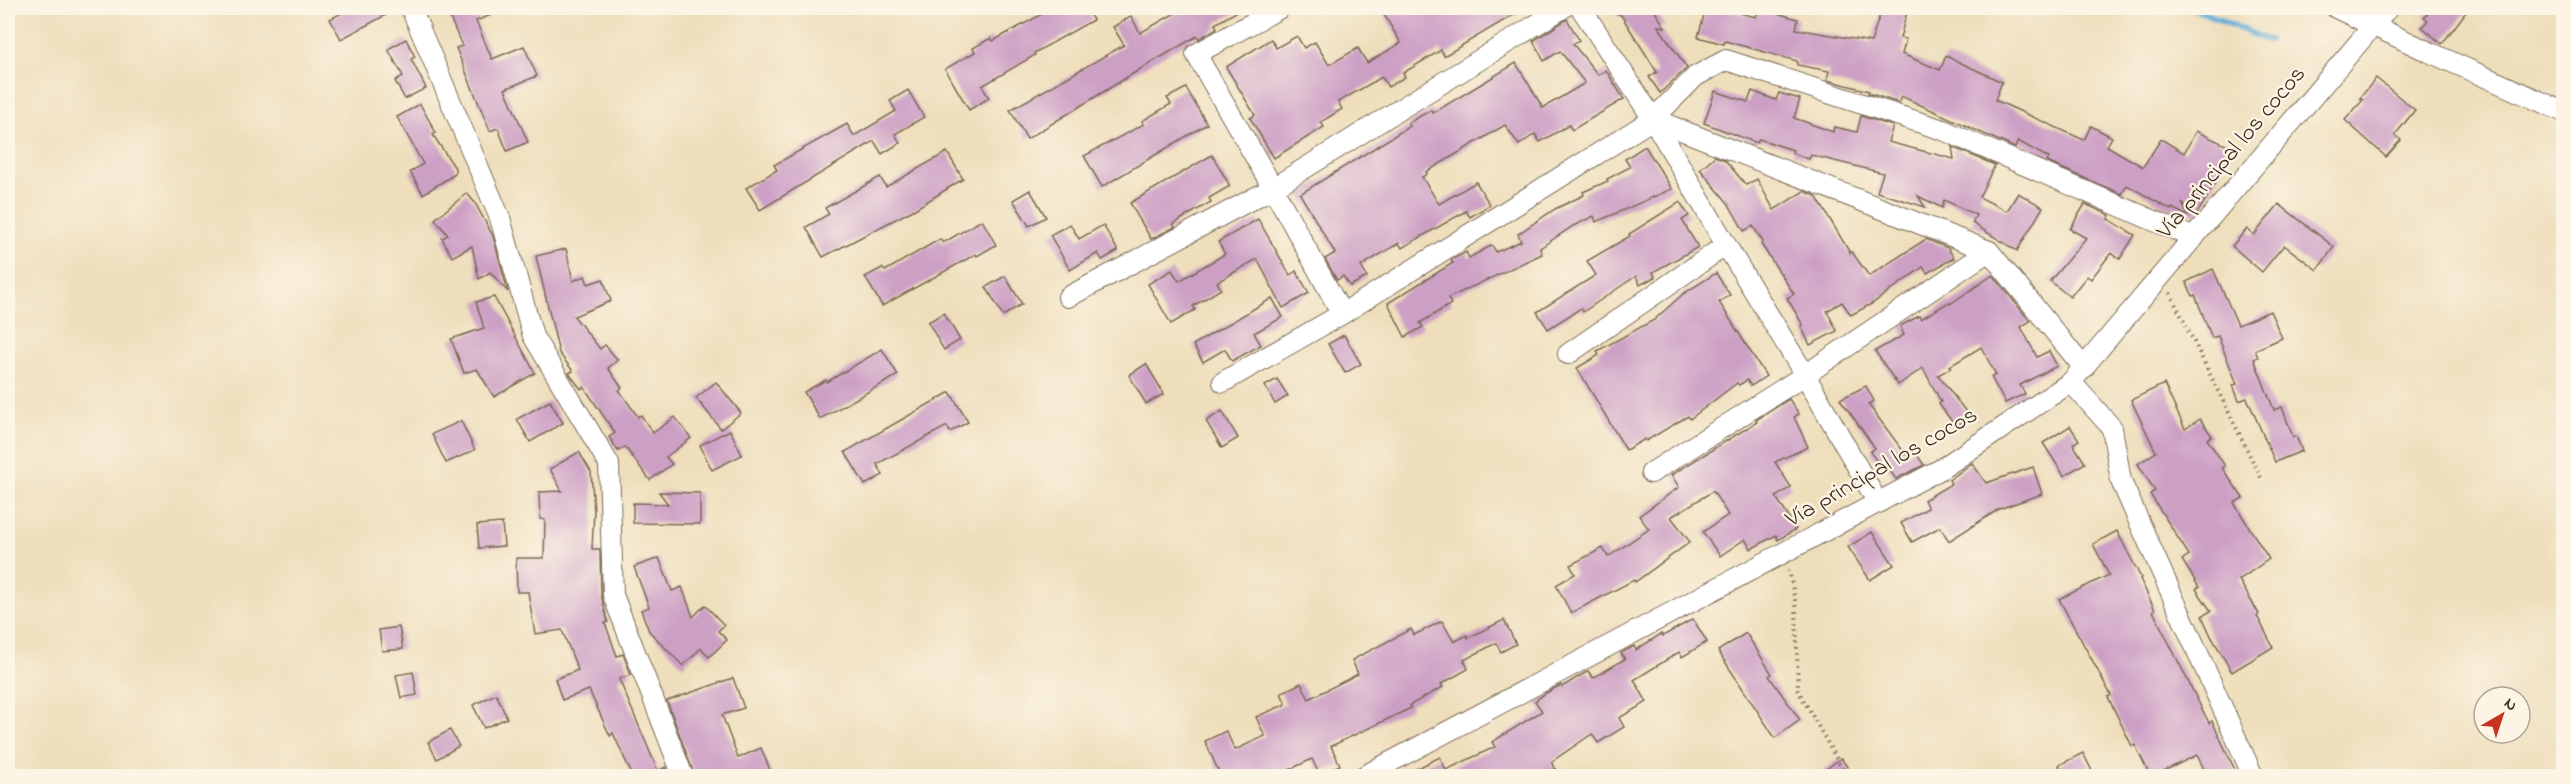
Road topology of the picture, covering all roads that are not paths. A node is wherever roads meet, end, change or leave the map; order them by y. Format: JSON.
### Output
{"nodes":[{"id":1,"x":411,"y":8,"type":"edge"},
{"id":2,"x":1280,"y":8,"type":"edge"},
{"id":3,"x":1563,"y":8,"type":"edge"},
{"id":4,"x":1581,"y":8,"type":"edge"},
{"id":5,"x":2336,"y":8,"type":"edge"},
{"id":6,"x":2388,"y":8,"type":"edge"},
{"id":7,"x":2373,"y":24,"type":"junction"},
{"id":8,"x":2560,"y":111,"type":"edge"},
{"id":9,"x":1653,"y":119,"type":"junction"},
{"id":10,"x":1273,"y":188,"type":"junction"},
{"id":11,"x":2194,"y":238,"type":"junction"},
{"id":12,"x":1726,"y":245,"type":"junction"},
{"id":13,"x":1989,"y":251,"type":"junction"},
{"id":14,"x":1068,"y":297,"type":"dead end"},
{"id":15,"x":1342,"y":314,"type":"junction"},
{"id":16,"x":1568,"y":354,"type":"dead end"},
{"id":17,"x":1805,"y":375,"type":"junction"},
{"id":18,"x":2078,"y":375,"type":"junction"},
{"id":19,"x":1224,"y":382,"type":"dead end"},
{"id":20,"x":1651,"y":473,"type":"dead end"},
{"id":21,"x":1878,"y":503,"type":"junction"},
{"id":22,"x":682,"y":777,"type":"edge"},
{"id":23,"x":1364,"y":777,"type":"edge"},
{"id":24,"x":2253,"y":777,"type":"edge"}],
"edges":[{"from":1,"to":22,"type":"street"},
{"from":2,"to":10,"type":"street"},
{"from":3,"to":10,"type":"street"},
{"from":4,"to":9,"type":"street"},
{"from":5,"to":7,"type":"street"},
{"from":6,"to":7,"type":"street","name":"Vía principal los cocos"},
{"from":7,"to":8,"type":"street"},
{"from":7,"to":11,"type":"street","name":"Vía principal los cocos"},
{"from":9,"to":11,"type":"street"},
{"from":9,"to":12,"type":"street"},
{"from":9,"to":13,"type":"street"},
{"from":9,"to":15,"type":"street"},
{"from":10,"to":14,"type":"street"},
{"from":10,"to":15,"type":"street"},
{"from":11,"to":18,"type":"street","name":"Vía principal los cocos"},
{"from":12,"to":16,"type":"street"},
{"from":12,"to":17,"type":"street"},
{"from":13,"to":17,"type":"street"},
{"from":13,"to":18,"type":"street"},
{"from":15,"to":19,"type":"street"},
{"from":17,"to":20,"type":"street"},
{"from":17,"to":21,"type":"street"},
{"from":18,"to":21,"type":"street","name":"Vía principal los cocos"},
{"from":18,"to":24,"type":"street"},
{"from":21,"to":23,"type":"street","name":"Vía principal los cocos"}]}
